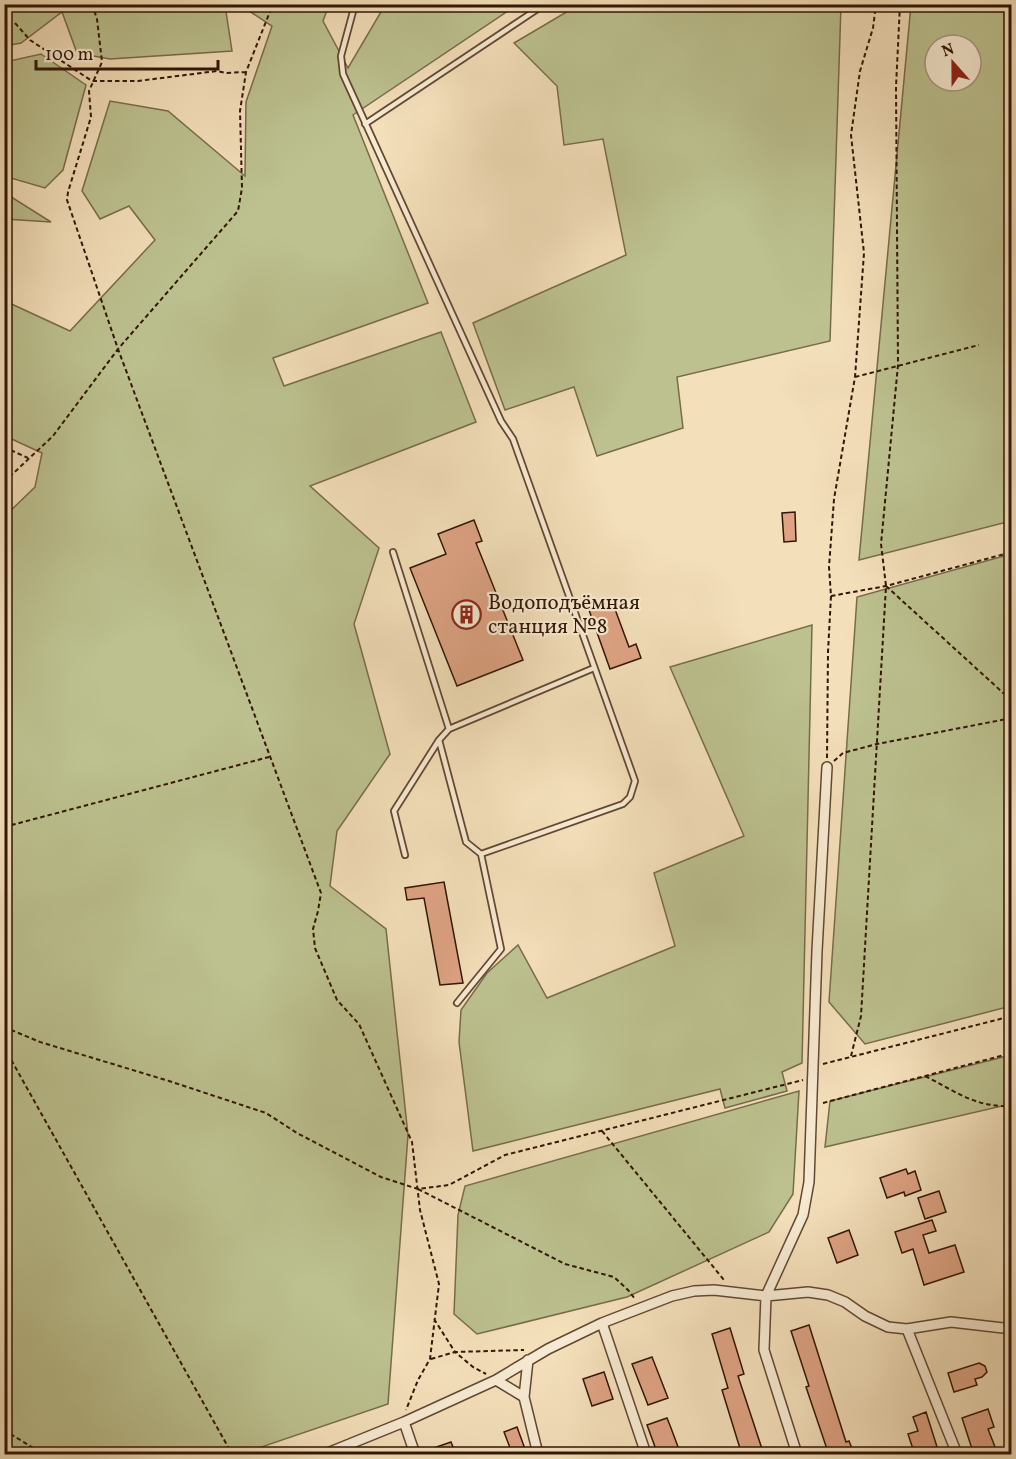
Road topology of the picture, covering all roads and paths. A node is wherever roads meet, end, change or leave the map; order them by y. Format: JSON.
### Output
{"nodes":[{"id":1,"x":92,"y":4,"type":"edge"},
{"id":2,"x":273,"y":4,"type":"edge"},
{"id":3,"x":355,"y":4,"type":"edge"},
{"id":4,"x":545,"y":4,"type":"edge"},
{"id":5,"x":876,"y":4,"type":"edge"},
{"id":6,"x":900,"y":4,"type":"edge"},
{"id":7,"x":15,"y":23,"type":"dead end"},
{"id":8,"x":246,"y":72,"type":"junction"},
{"id":9,"x":93,"y":81,"type":"junction"},
{"id":10,"x":365,"y":124,"type":"junction"},
{"id":11,"x":980,"y":345,"type":"dead end"},
{"id":12,"x":118,"y":349,"type":"junction"},
{"id":13,"x":898,"y":365,"type":"junction"},
{"id":14,"x":855,"y":377,"type":"junction"},
{"id":15,"x":4,"y":447,"type":"edge"},
{"id":16,"x":28,"y":458,"type":"junction"},
{"id":17,"x":4,"y":482,"type":"edge"},
{"id":18,"x":393,"y":552,"type":"dead end"},
{"id":19,"x":1011,"y":552,"type":"edge"},
{"id":20,"x":886,"y":586,"type":"junction"},
{"id":21,"x":831,"y":596,"type":"junction"},
{"id":22,"x":594,"y":668,"type":"junction"},
{"id":23,"x":1011,"y":701,"type":"edge"},
{"id":24,"x":1011,"y":718,"type":"edge"},
{"id":25,"x":449,"y":729,"type":"junction"},
{"id":26,"x":440,"y":740,"type":"junction"},
{"id":27,"x":877,"y":744,"type":"junction"},
{"id":28,"x":268,"y":757,"type":"junction"},
{"id":29,"x":827,"y":767,"type":"junction"},
{"id":30,"x":4,"y":827,"type":"edge"},
{"id":31,"x":481,"y":854,"type":"junction"},
{"id":32,"x":405,"y":855,"type":"dead end"},
{"id":33,"x":457,"y":1003,"type":"dead end"},
{"id":34,"x":1011,"y":1017,"type":"edge"},
{"id":35,"x":4,"y":1027,"type":"edge"},
{"id":36,"x":4,"y":1047,"type":"edge"},
{"id":37,"x":1011,"y":1053,"type":"edge"},
{"id":38,"x":851,"y":1056,"type":"junction"},
{"id":39,"x":812,"y":1067,"type":"junction"},
{"id":40,"x":924,"y":1076,"type":"junction"},
{"id":41,"x":812,"y":1078,"type":"junction"},
{"id":42,"x":811,"y":1106,"type":"junction"},
{"id":43,"x":1011,"y":1106,"type":"edge"},
{"id":44,"x":602,"y":1131,"type":"junction"},
{"id":45,"x":418,"y":1189,"type":"junction"},
{"id":46,"x":734,"y":1291,"type":"junction"},
{"id":47,"x":766,"y":1296,"type":"junction"},
{"id":48,"x":641,"y":1308,"type":"junction"},
{"id":49,"x":434,"y":1319,"type":"junction"},
{"id":50,"x":602,"y":1323,"type":"junction"},
{"id":51,"x":907,"y":1329,"type":"junction"},
{"id":52,"x":1011,"y":1329,"type":"edge"},
{"id":53,"x":525,"y":1350,"type":"dead end"},
{"id":54,"x":455,"y":1352,"type":"junction"},
{"id":55,"x":430,"y":1359,"type":"junction"},
{"id":56,"x":528,"y":1360,"type":"junction"},
{"id":57,"x":496,"y":1380,"type":"junction"},
{"id":58,"x":524,"y":1396,"type":"junction"},
{"id":59,"x":404,"y":1422,"type":"junction"},
{"id":60,"x":4,"y":1430,"type":"edge"},
{"id":61,"x":43,"y":1455,"type":"edge"},
{"id":62,"x":232,"y":1455,"type":"edge"},
{"id":63,"x":325,"y":1455,"type":"edge"},
{"id":64,"x":415,"y":1455,"type":"edge"},
{"id":65,"x":538,"y":1455,"type":"edge"},
{"id":66,"x":646,"y":1455,"type":"edge"},
{"id":67,"x":797,"y":1455,"type":"edge"},
{"id":68,"x":957,"y":1455,"type":"edge"}],
"edges":[{"from":1,"to":9,"type":"path"},
{"from":2,"to":8,"type":"path"},
{"from":3,"to":10,"type":"lane"},
{"from":4,"to":10,"type":"lane"},
{"from":5,"to":14,"type":"path"},
{"from":6,"to":13,"type":"path"},
{"from":7,"to":9,"type":"path"},
{"from":8,"to":9,"type":"path"},
{"from":8,"to":12,"type":"path"},
{"from":9,"to":12,"type":"path"},
{"from":10,"to":22,"type":"lane"},
{"from":11,"to":13,"type":"path"},
{"from":12,"to":16,"type":"path"},
{"from":12,"to":28,"type":"path"},
{"from":13,"to":14,"type":"path"},
{"from":13,"to":20,"type":"path"},
{"from":14,"to":21,"type":"path"},
{"from":15,"to":16,"type":"path"},
{"from":16,"to":17,"type":"path"},
{"from":18,"to":25,"type":"lane"},
{"from":19,"to":20,"type":"path"},
{"from":20,"to":21,"type":"path"},
{"from":20,"to":23,"type":"path"},
{"from":20,"to":27,"type":"path"},
{"from":21,"to":29,"type":"path"},
{"from":22,"to":25,"type":"lane"},
{"from":22,"to":31,"type":"lane"},
{"from":24,"to":27,"type":"path"},
{"from":25,"to":26,"type":"lane"},
{"from":26,"to":31,"type":"lane"},
{"from":26,"to":32,"type":"lane"},
{"from":27,"to":29,"type":"path"},
{"from":27,"to":38,"type":"path"},
{"from":28,"to":30,"type":"path"},
{"from":28,"to":45,"type":"path"},
{"from":29,"to":39,"type":"street"},
{"from":31,"to":33,"type":"lane"},
{"from":34,"to":38,"type":"path"},
{"from":35,"to":45,"type":"path"},
{"from":36,"to":62,"type":"path"},
{"from":37,"to":40,"type":"path"},
{"from":38,"to":39,"type":"path"},
{"from":39,"to":41,"type":"street"},
{"from":40,"to":42,"type":"path"},
{"from":40,"to":43,"type":"path"},
{"from":41,"to":42,"type":"street"},
{"from":41,"to":44,"type":"path"},
{"from":42,"to":47,"type":"street"},
{"from":44,"to":45,"type":"path"},
{"from":44,"to":46,"type":"path"},
{"from":45,"to":48,"type":"path"},
{"from":45,"to":49,"type":"path"},
{"from":46,"to":47,"type":"street"},
{"from":46,"to":48,"type":"street"},
{"from":47,"to":51,"type":"street"},
{"from":47,"to":67,"type":"street"},
{"from":48,"to":50,"type":"street"},
{"from":49,"to":54,"type":"path"},
{"from":49,"to":55,"type":"path"},
{"from":50,"to":56,"type":"street"},
{"from":50,"to":66,"type":"street"},
{"from":51,"to":52,"type":"street"},
{"from":51,"to":68,"type":"street"},
{"from":53,"to":54,"type":"path"},
{"from":54,"to":55,"type":"path"},
{"from":54,"to":57,"type":"path"},
{"from":55,"to":59,"type":"path"},
{"from":56,"to":57,"type":"street"},
{"from":56,"to":58,"type":"street"},
{"from":57,"to":58,"type":"street"},
{"from":57,"to":59,"type":"street"},
{"from":58,"to":65,"type":"street"},
{"from":59,"to":63,"type":"street"},
{"from":59,"to":64,"type":"street"},
{"from":60,"to":61,"type":"path"}]}
